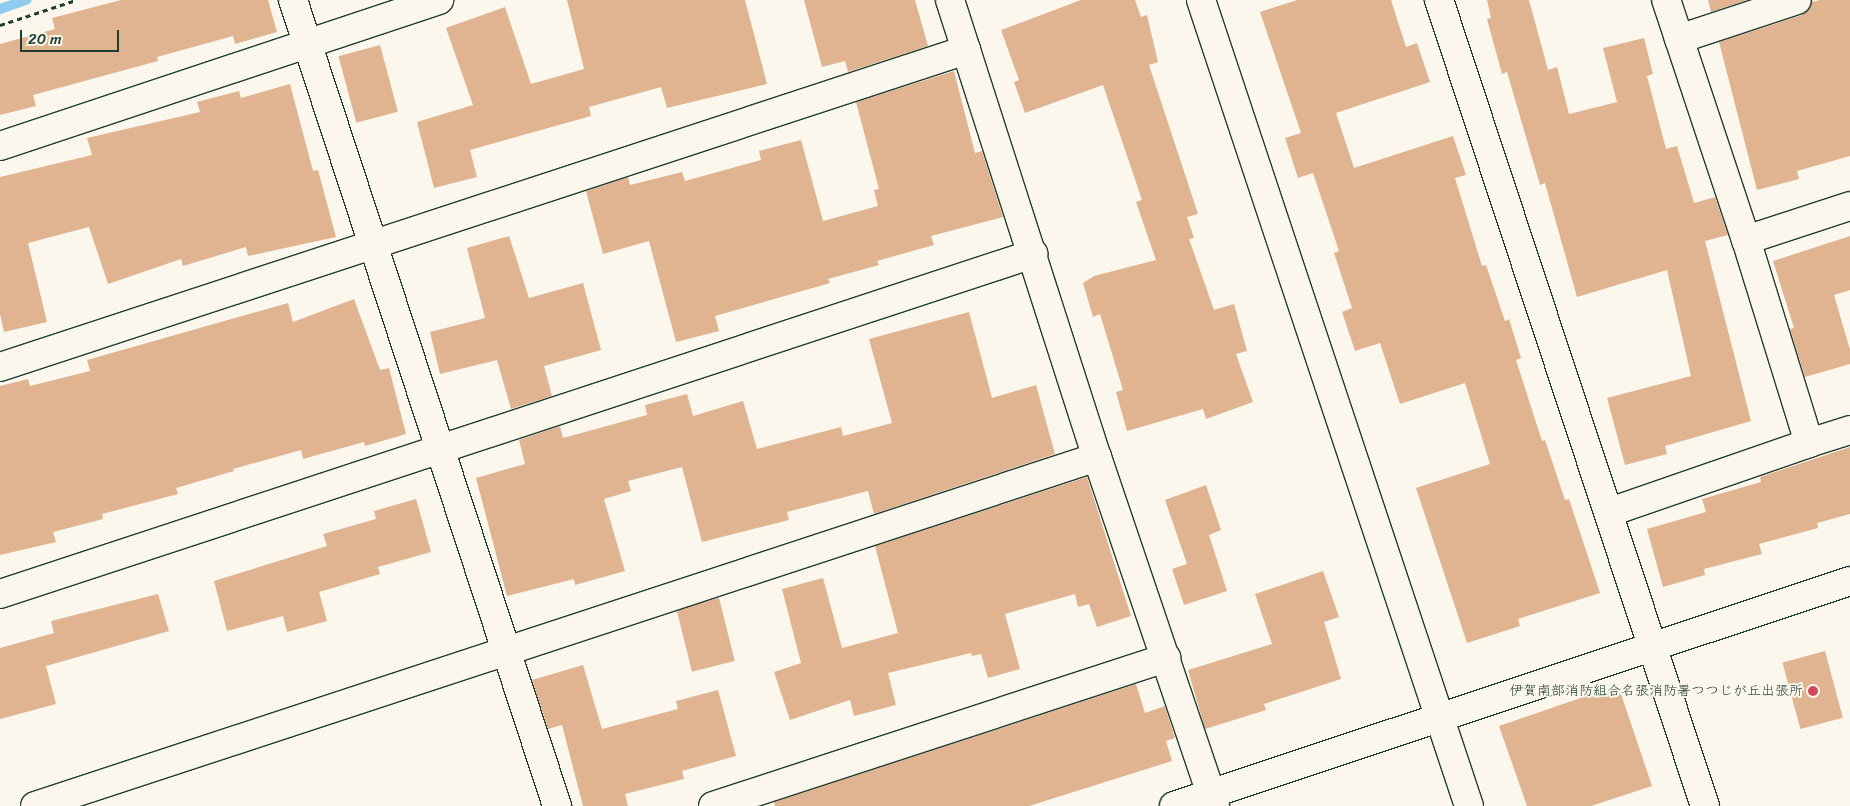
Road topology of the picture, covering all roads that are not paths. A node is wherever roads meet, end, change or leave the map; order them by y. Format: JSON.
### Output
{"nodes":[{"id":1,"x":294,"y":0,"type":"edge"},
{"id":2,"x":439,"y":0,"type":"edge"},
{"id":3,"x":950,"y":0,"type":"edge"},
{"id":4,"x":1201,"y":0,"type":"edge"},
{"id":5,"x":1439,"y":0,"type":"edge"},
{"id":6,"x":1666,"y":0,"type":"edge"},
{"id":7,"x":1797,"y":0,"type":"edge"},
{"id":8,"x":1679,"y":39,"type":"junction"},
{"id":9,"x":308,"y":43,"type":"junction"},
{"id":10,"x":966,"y":50,"type":"junction"},
{"id":11,"x":0,"y":146,"type":"edge"},
{"id":12,"x":1850,"y":206,"type":"edge"},
{"id":13,"x":1746,"y":240,"type":"junction"},
{"id":14,"x":376,"y":244,"type":"junction"},
{"id":15,"x":1033,"y":254,"type":"junction"},
{"id":16,"x":0,"y":367,"type":"edge"},
{"id":17,"x":1850,"y":430,"type":"edge"},
{"id":18,"x":1810,"y":443,"type":"junction"},
{"id":19,"x":441,"y":448,"type":"junction"},
{"id":20,"x":1097,"y":457,"type":"junction"},
{"id":21,"x":1610,"y":512,"type":"junction"},
{"id":22,"x":1850,"y":582,"type":"edge"},
{"id":23,"x":0,"y":594,"type":"edge"},
{"id":24,"x":1653,"y":647,"type":"junction"},
{"id":25,"x":508,"y":650,"type":"junction"},
{"id":26,"x":1166,"y":658,"type":"junction"},
{"id":27,"x":1439,"y":716,"type":"junction"},
{"id":28,"x":1214,"y":800,"type":"edge"},
{"id":29,"x":35,"y":806,"type":"edge"},
{"id":30,"x":557,"y":806,"type":"edge"},
{"id":31,"x":713,"y":806,"type":"edge"},
{"id":32,"x":1174,"y":806,"type":"edge"},
{"id":33,"x":1469,"y":806,"type":"edge"},
{"id":34,"x":1705,"y":806,"type":"edge"}],
"edges":[{"from":1,"to":9,"type":"street"},
{"from":2,"to":9,"type":"street"},
{"from":3,"to":10,"type":"street"},
{"from":4,"to":27,"type":"street"},
{"from":5,"to":21,"type":"street"},
{"from":6,"to":8,"type":"street"},
{"from":7,"to":8,"type":"street"},
{"from":8,"to":13,"type":"street"},
{"from":9,"to":11,"type":"street"},
{"from":9,"to":14,"type":"street"},
{"from":10,"to":14,"type":"street"},
{"from":10,"to":15,"type":"street"},
{"from":12,"to":13,"type":"street"},
{"from":13,"to":18,"type":"street"},
{"from":14,"to":16,"type":"street"},
{"from":14,"to":19,"type":"street"},
{"from":15,"to":19,"type":"street"},
{"from":15,"to":20,"type":"street"},
{"from":17,"to":18,"type":"street"},
{"from":18,"to":21,"type":"street"},
{"from":19,"to":23,"type":"street"},
{"from":19,"to":25,"type":"street"},
{"from":20,"to":25,"type":"street"},
{"from":20,"to":26,"type":"street"},
{"from":21,"to":24,"type":"street"},
{"from":22,"to":24,"type":"street"},
{"from":24,"to":27,"type":"street"},
{"from":24,"to":34,"type":"street"},
{"from":25,"to":29,"type":"street"},
{"from":25,"to":30,"type":"street"},
{"from":26,"to":28,"type":"street"},
{"from":26,"to":31,"type":"street"},
{"from":27,"to":28,"type":"street"},
{"from":27,"to":33,"type":"street"},
{"from":28,"to":32,"type":"street"}]}
